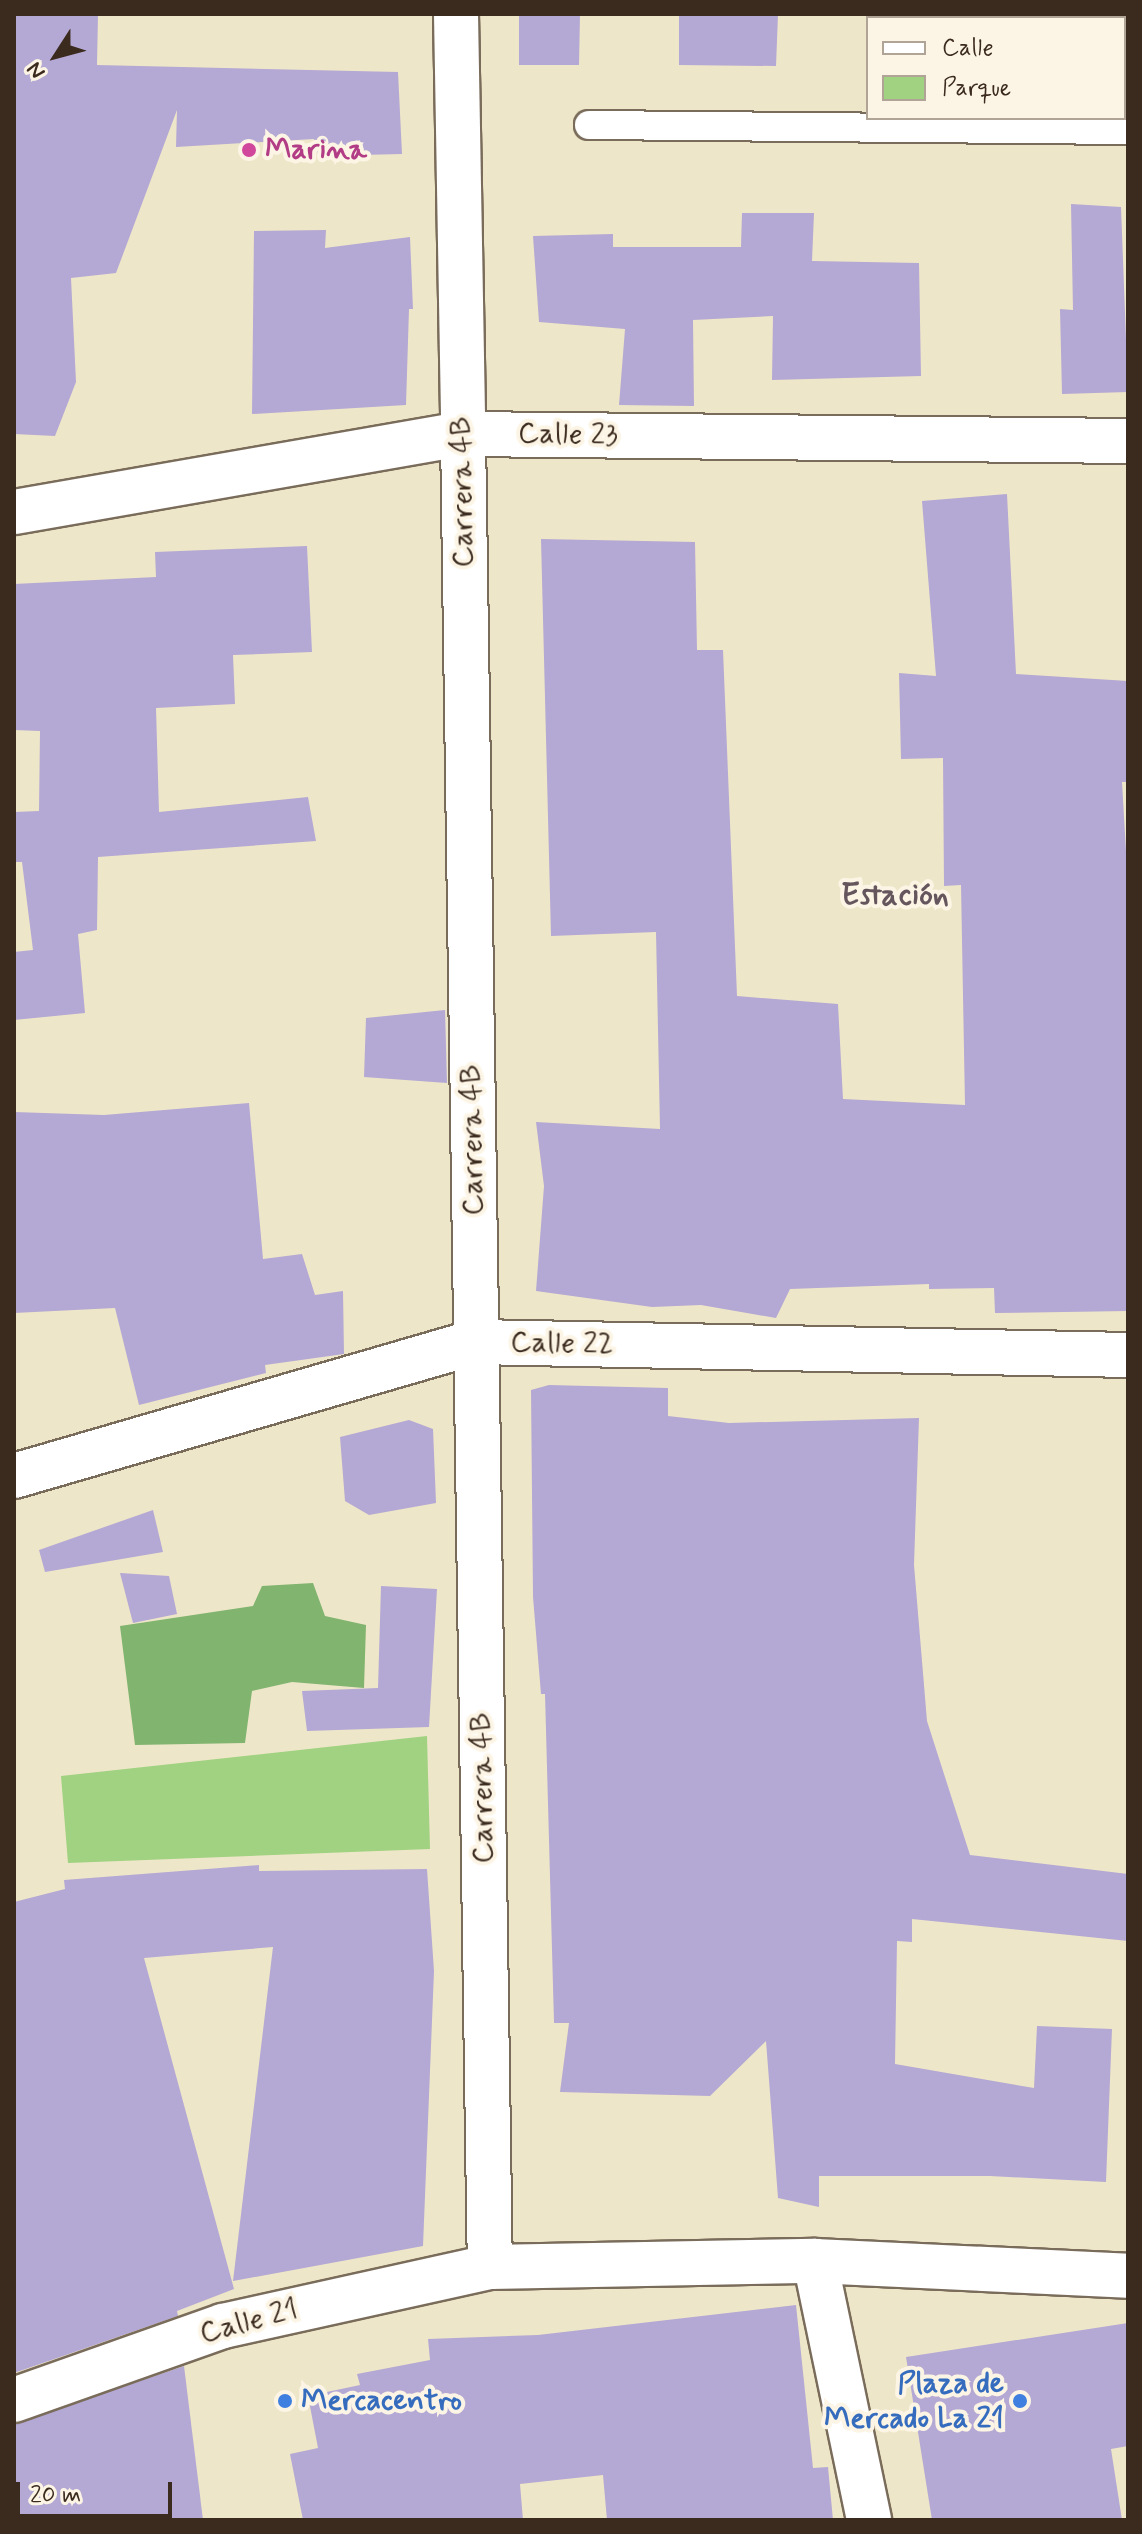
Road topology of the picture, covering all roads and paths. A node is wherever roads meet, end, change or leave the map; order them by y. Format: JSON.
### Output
{"nodes":[{"id":1,"x":456,"y":14,"type":"edge"},
{"id":2,"x":589,"y":125,"type":"dead end"},
{"id":3,"x":1128,"y":130,"type":"edge"},
{"id":4,"x":463,"y":434,"type":"junction"},
{"id":5,"x":1128,"y":441,"type":"edge"},
{"id":6,"x":14,"y":512,"type":"edge"},
{"id":7,"x":476,"y":1342,"type":"junction"},
{"id":8,"x":1128,"y":1355,"type":"edge"},
{"id":9,"x":14,"y":1476,"type":"edge"},
{"id":10,"x":815,"y":2261,"type":"junction"},
{"id":11,"x":490,"y":2267,"type":"junction"},
{"id":12,"x":1128,"y":2276,"type":"edge"},
{"id":13,"x":14,"y":2400,"type":"edge"},
{"id":14,"x":869,"y":2520,"type":"edge"}],
"edges":[{"from":1,"to":4,"type":"street","name":"Carrera 4B"},
{"from":2,"to":3,"type":"lane"},
{"from":4,"to":5,"type":"street","name":"Calle 23"},
{"from":4,"to":6,"type":"street","name":"Calle 23"},
{"from":4,"to":7,"type":"street","name":"Carrera 4B"},
{"from":7,"to":8,"type":"street","name":"Calle 22"},
{"from":7,"to":9,"type":"street","name":"Calle 22"},
{"from":7,"to":11,"type":"street","name":"Carrera 4B"},
{"from":10,"to":11,"type":"street","name":"Calle 21"},
{"from":10,"to":12,"type":"street","name":"Calle 21"},
{"from":10,"to":14,"type":"street"},
{"from":11,"to":13,"type":"street","name":"Calle 21"}]}
